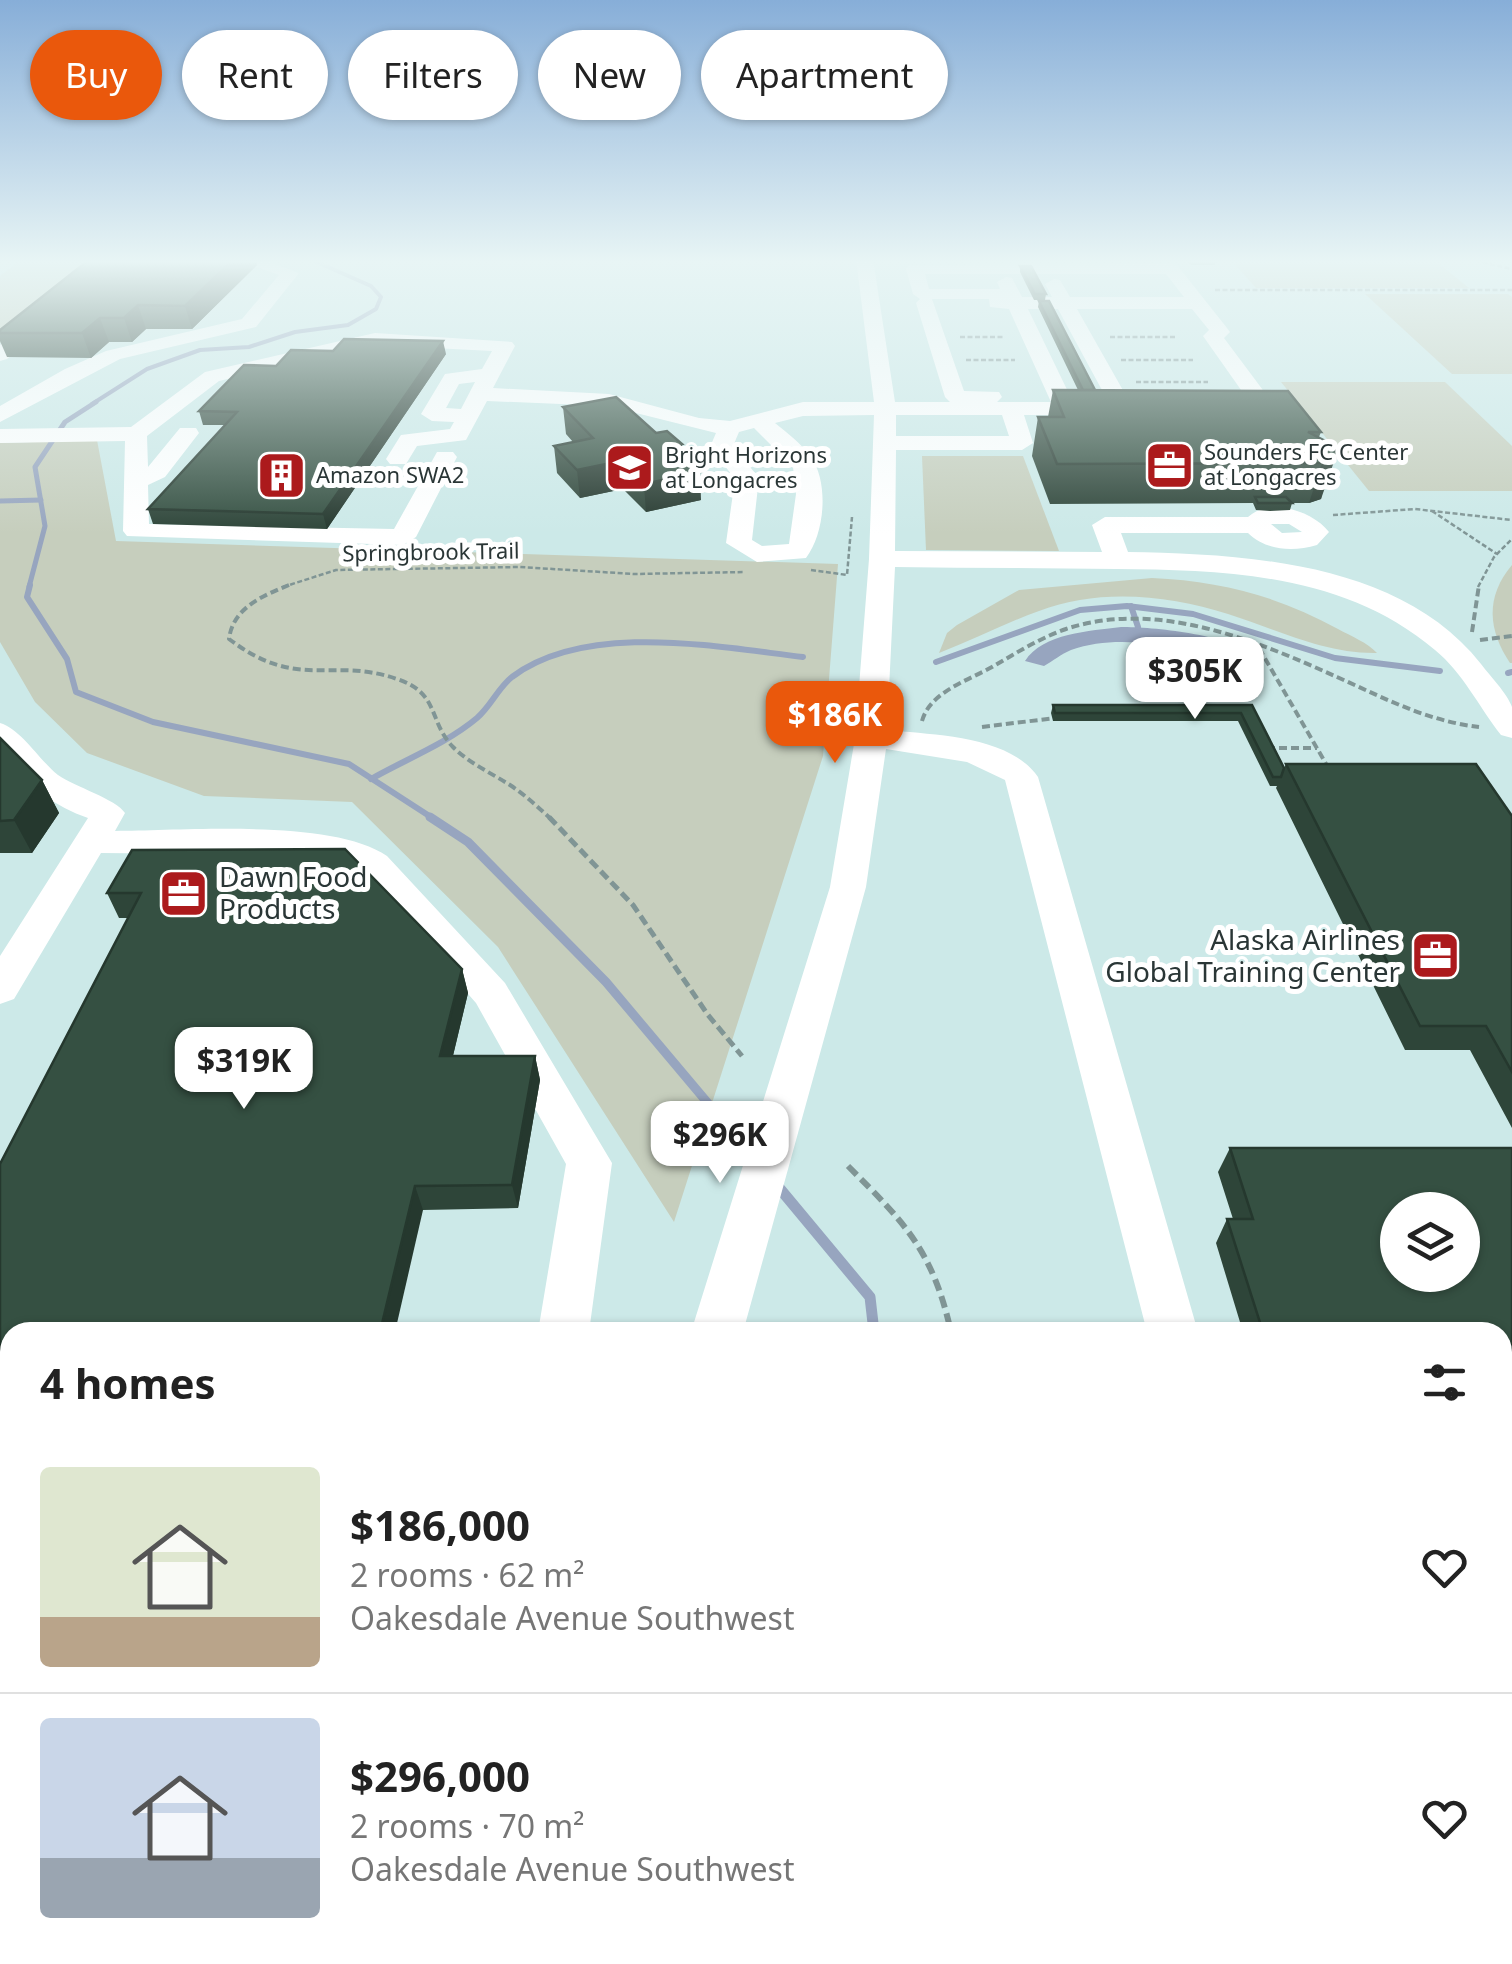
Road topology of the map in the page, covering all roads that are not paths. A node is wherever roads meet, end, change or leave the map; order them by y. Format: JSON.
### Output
{"nodes":[{"id":1,"x":130,"y":351,"type":"edge"},
{"id":2,"x":327,"y":351,"type":"edge"},
{"id":3,"x":502,"y":351,"type":"edge"},
{"id":4,"x":886,"y":351,"type":"edge"},
{"id":5,"x":941,"y":351,"type":"edge"},
{"id":6,"x":1038,"y":351,"type":"edge"},
{"id":7,"x":1094,"y":351,"type":"edge"},
{"id":8,"x":1224,"y":351,"type":"edge"},
{"id":9,"x":72,"y":373,"type":"junction"},
{"id":10,"x":18,"y":374,"type":"edge"},
{"id":11,"x":484,"y":384,"type":"junction"},
{"id":12,"x":1062,"y":403,"type":"junction"},
{"id":13,"x":885,"y":408,"type":"junction"},
{"id":14,"x":1011,"y":408,"type":"junction"},
{"id":15,"x":1239,"y":408,"type":"edge"},
{"id":16,"x":0,"y":415,"type":"edge"},
{"id":17,"x":468,"y":416,"type":"junction"},
{"id":18,"x":758,"y":420,"type":"junction"},
{"id":19,"x":730,"y":428,"type":"junction"},
{"id":20,"x":188,"y":433,"type":"dead end"},
{"id":21,"x":136,"y":434,"type":"junction"},
{"id":22,"x":7,"y":435,"type":"edge"},
{"id":23,"x":884,"y":443,"type":"junction"},
{"id":24,"x":445,"y":457,"type":"dead end"},
{"id":25,"x":398,"y":459,"type":"dead end"},
{"id":26,"x":136,"y":481,"type":"junction"},
{"id":27,"x":1306,"y":522,"type":"road end"},
{"id":28,"x":882,"y":559,"type":"junction"},
{"id":29,"x":1118,"y":560,"type":"junction"},
{"id":30,"x":1512,"y":728,"type":"edge"},
{"id":31,"x":0,"y":733,"type":"edge"},
{"id":32,"x":871,"y":738,"type":"junction"},
{"id":33,"x":89,"y":842,"type":"junction"},
{"id":34,"x":0,"y":989,"type":"edge"},
{"id":35,"x":565,"y":1322,"type":"edge"},
{"id":36,"x":719,"y":1322,"type":"edge"},
{"id":37,"x":1169,"y":1322,"type":"edge"}],
"edges":[{"from":1,"to":9,"type":"street"},
{"from":2,"to":21,"type":"street"},
{"from":3,"to":11,"type":"street"},
{"from":4,"to":13,"type":"street"},
{"from":5,"to":12,"type":"street"},
{"from":6,"to":12,"type":"street"},
{"from":7,"to":12,"type":"street"},
{"from":8,"to":15,"type":"street"},
{"from":9,"to":10,"type":"street"},
{"from":9,"to":16,"type":"street"},
{"from":11,"to":17,"type":"street"},
{"from":11,"to":17,"type":"street"},
{"from":11,"to":19,"type":"street"},
{"from":12,"to":14,"type":"street"},
{"from":13,"to":14,"type":"street"},
{"from":13,"to":18,"type":"street"},
{"from":13,"to":23,"type":"street"},
{"from":14,"to":23,"type":"street"},
{"from":17,"to":25,"type":"street"},
{"from":18,"to":19,"type":"street"},
{"from":18,"to":19,"type":"street"},
{"from":20,"to":26,"type":"street"},
{"from":21,"to":22,"type":"street"},
{"from":21,"to":26,"type":"street"},
{"from":23,"to":28,"type":"street"},
{"from":24,"to":26,"type":"street"},
{"from":27,"to":29,"type":"street"},
{"from":28,"to":29,"type":"street"},
{"from":28,"to":32,"type":"street"},
{"from":29,"to":30,"type":"street"},
{"from":31,"to":33,"type":"street"},
{"from":32,"to":36,"type":"street"},
{"from":32,"to":37,"type":"street"},
{"from":33,"to":34,"type":"street"},
{"from":33,"to":35,"type":"street"}]}
